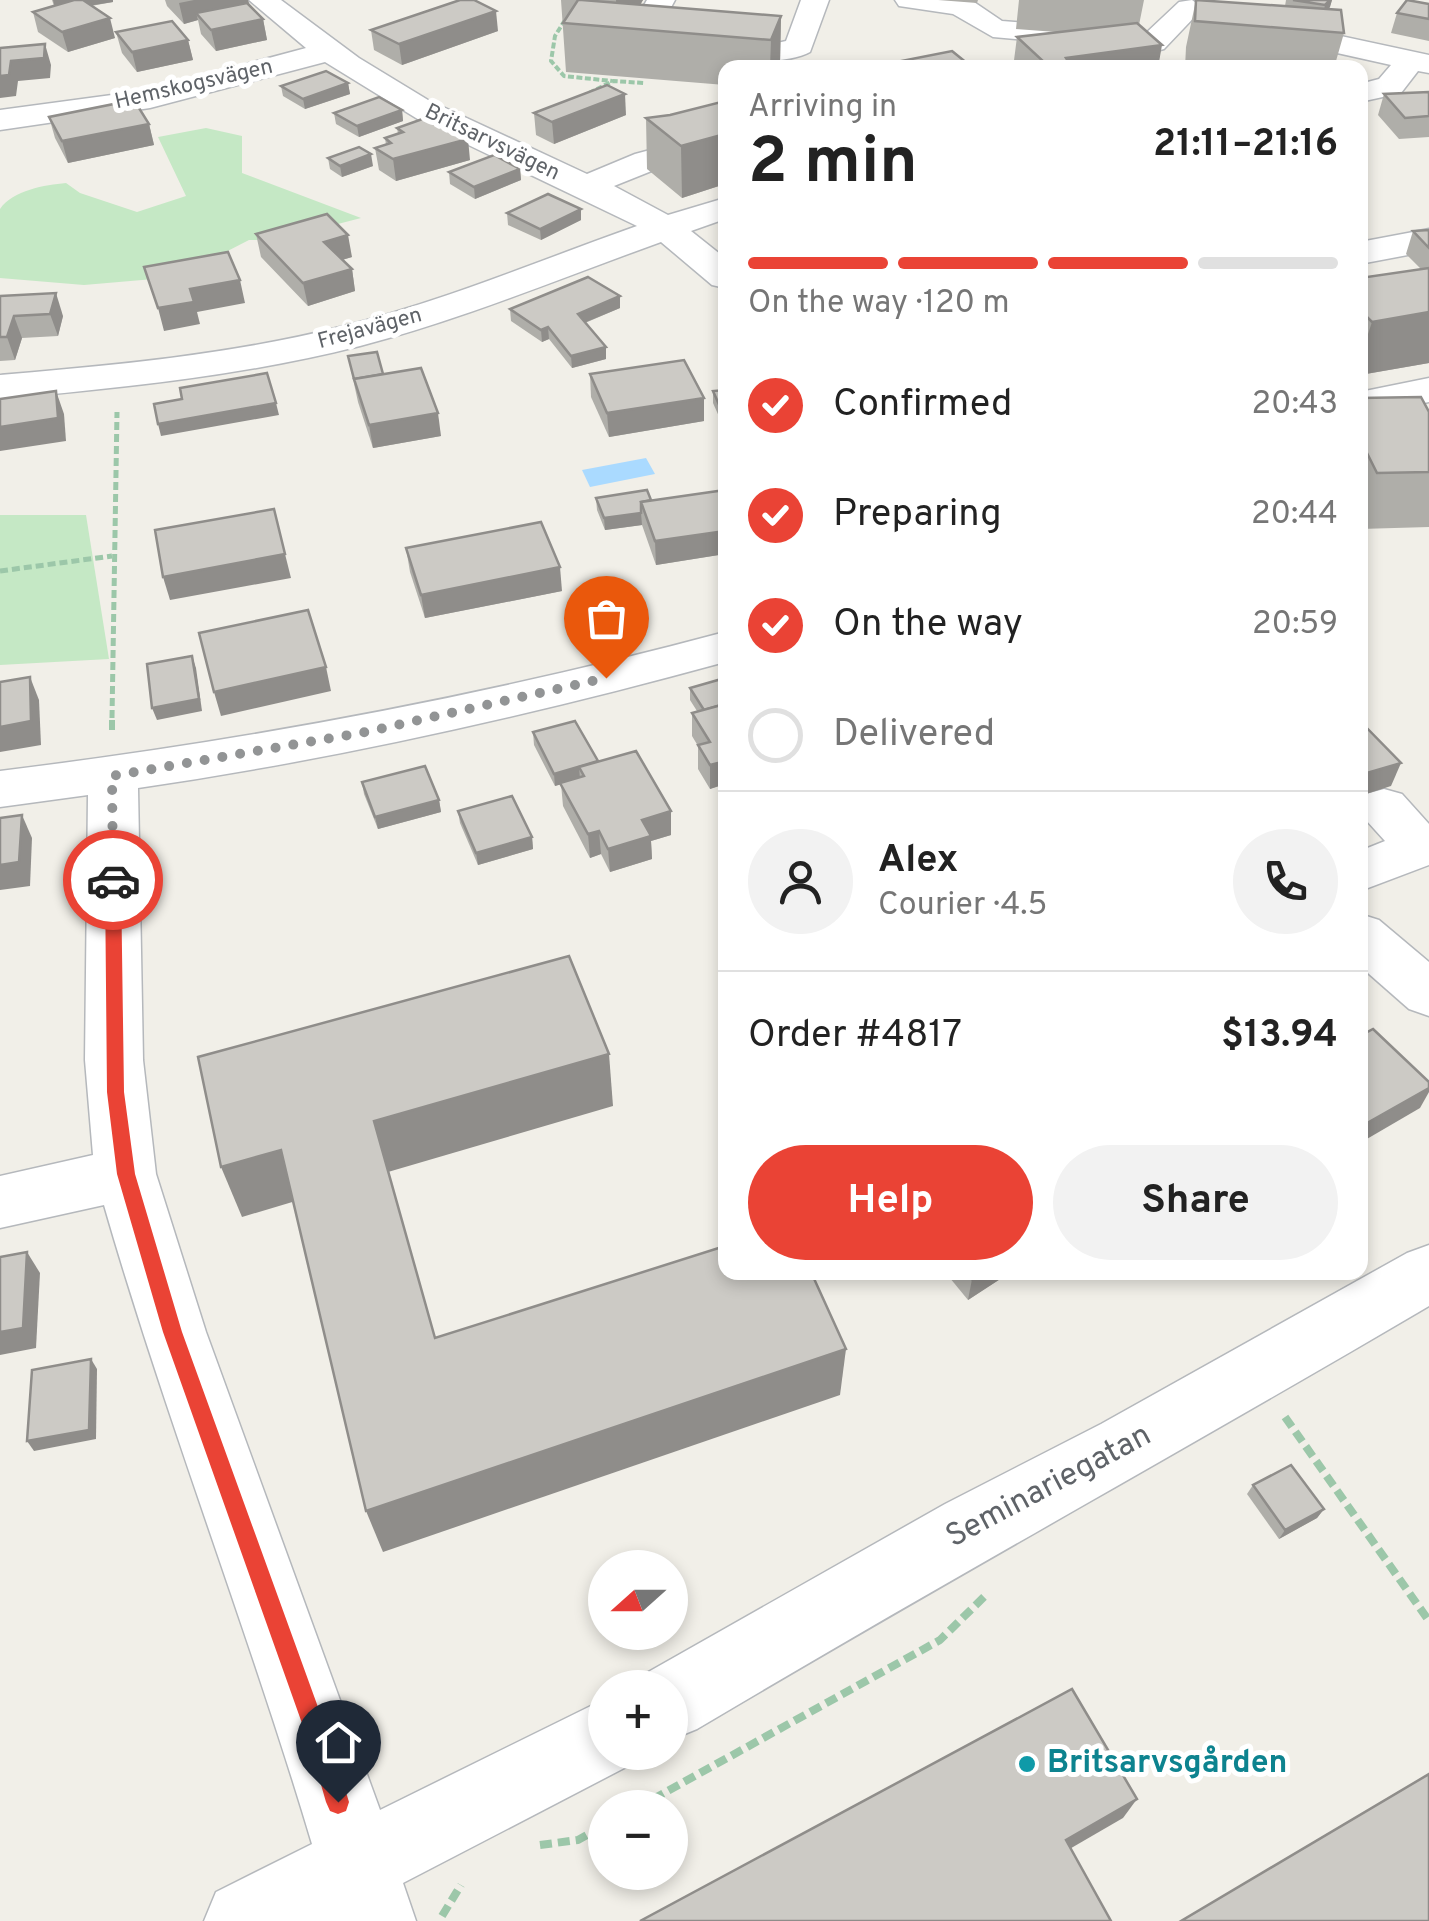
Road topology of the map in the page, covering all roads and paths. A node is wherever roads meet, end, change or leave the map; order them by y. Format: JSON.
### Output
{"nodes":[{"id":1,"x":262,"y":0,"type":"edge"},
{"id":2,"x":661,"y":0,"type":"edge"},
{"id":3,"x":815,"y":0,"type":"edge"},
{"id":4,"x":910,"y":0,"type":"edge"},
{"id":5,"x":1154,"y":0,"type":"edge"},
{"id":6,"x":978,"y":7,"type":"edge"},
{"id":7,"x":1212,"y":11,"type":"edge"},
{"id":8,"x":570,"y":12,"type":"edge"},
{"id":9,"x":326,"y":52,"type":"junction"},
{"id":10,"x":1419,"y":62,"type":"edge"},
{"id":11,"x":613,"y":81,"type":"junction"},
{"id":12,"x":650,"y":84,"type":"edge"},
{"id":13,"x":1368,"y":91,"type":"edge"},
{"id":14,"x":578,"y":101,"type":"edge"},
{"id":15,"x":0,"y":120,"type":"edge"},
{"id":16,"x":718,"y":142,"type":"edge"},
{"id":17,"x":584,"y":187,"type":"junction"},
{"id":18,"x":718,"y":210,"type":"edge"},
{"id":19,"x":666,"y":226,"type":"junction"},
{"id":20,"x":1429,"y":240,"type":"edge"},
{"id":21,"x":1368,"y":251,"type":"edge"},
{"id":22,"x":718,"y":271,"type":"edge"},
{"id":23,"x":118,"y":376,"type":"junction"},
{"id":24,"x":0,"y":387,"type":"edge"},
{"id":25,"x":1429,"y":390,"type":"edge"},
{"id":26,"x":1368,"y":402,"type":"edge"},
{"id":27,"x":112,"y":556,"type":"junction"},
{"id":28,"x":0,"y":571,"type":"edge"},
{"id":29,"x":718,"y":649,"type":"edge"},
{"id":30,"x":112,"y":776,"type":"junction"},
{"id":31,"x":0,"y":789,"type":"edge"},
{"id":32,"x":1384,"y":807,"type":"dead end"},
{"id":33,"x":1425,"y":846,"type":"edge"},
{"id":34,"x":1368,"y":869,"type":"edge"},
{"id":35,"x":1368,"y":943,"type":"edge"},
{"id":36,"x":1429,"y":994,"type":"edge"},
{"id":37,"x":126,"y":1174,"type":"junction"},
{"id":38,"x":0,"y":1202,"type":"edge"},
{"id":39,"x":1429,"y":1273,"type":"edge"},
{"id":40,"x":1282,"y":1412,"type":"dead end"},
{"id":41,"x":1429,"y":1622,"type":"edge"},
{"id":42,"x":688,"y":1692,"type":"edge"},
{"id":43,"x":588,"y":1748,"type":"edge"},
{"id":44,"x":588,"y":1834,"type":"edge"},
{"id":45,"x":521,"y":1847,"type":"dead end"},
{"id":46,"x":464,"y":1880,"type":"dead end"},
{"id":47,"x":365,"y":1891,"type":"edge"},
{"id":48,"x":246,"y":1921,"type":"edge"},
{"id":49,"x":432,"y":1921,"type":"edge"}],
"edges":[{"from":1,"to":9,"type":"street","name":"Britsarvsvägen"},
{"from":2,"to":3,"type":"street"},
{"from":4,"to":6,"type":"street"},
{"from":5,"to":7,"type":"street"},
{"from":6,"to":7,"type":"street"},
{"from":7,"to":10,"type":"street"},
{"from":8,"to":11,"type":"path"},
{"from":9,"to":15,"type":"street","name":"Hemskogsvägen"},
{"from":9,"to":17,"type":"street","name":"Britsarvsvägen"},
{"from":10,"to":13,"type":"street"},
{"from":11,"to":12,"type":"path"},
{"from":11,"to":14,"type":"path"},
{"from":16,"to":17,"type":"street"},
{"from":17,"to":19,"type":"street","name":"Britsarvsvägen"},
{"from":18,"to":19,"type":"street","name":"Frejavägen"},
{"from":19,"to":22,"type":"street","name":"Britsarvsvägen"},
{"from":19,"to":23,"type":"street","name":"Frejavägen"},
{"from":20,"to":21,"type":"street"},
{"from":23,"to":24,"type":"street","name":"Frejavägen"},
{"from":23,"to":27,"type":"path"},
{"from":25,"to":26,"type":"street"},
{"from":27,"to":28,"type":"path"},
{"from":27,"to":30,"type":"path"},
{"from":29,"to":30,"type":"street"},
{"from":30,"to":31,"type":"street"},
{"from":30,"to":37,"type":"street"},
{"from":32,"to":33,"type":"street"},
{"from":33,"to":34,"type":"street"},
{"from":35,"to":36,"type":"street"},
{"from":37,"to":38,"type":"street"},
{"from":37,"to":47,"type":"street"},
{"from":39,"to":42,"type":"street","name":"Seminariegatan"},
{"from":40,"to":41,"type":"path"},
{"from":43,"to":47,"type":"street"},
{"from":44,"to":45,"type":"path"},
{"from":46,"to":49,"type":"path"},
{"from":47,"to":48,"type":"street"}]}
